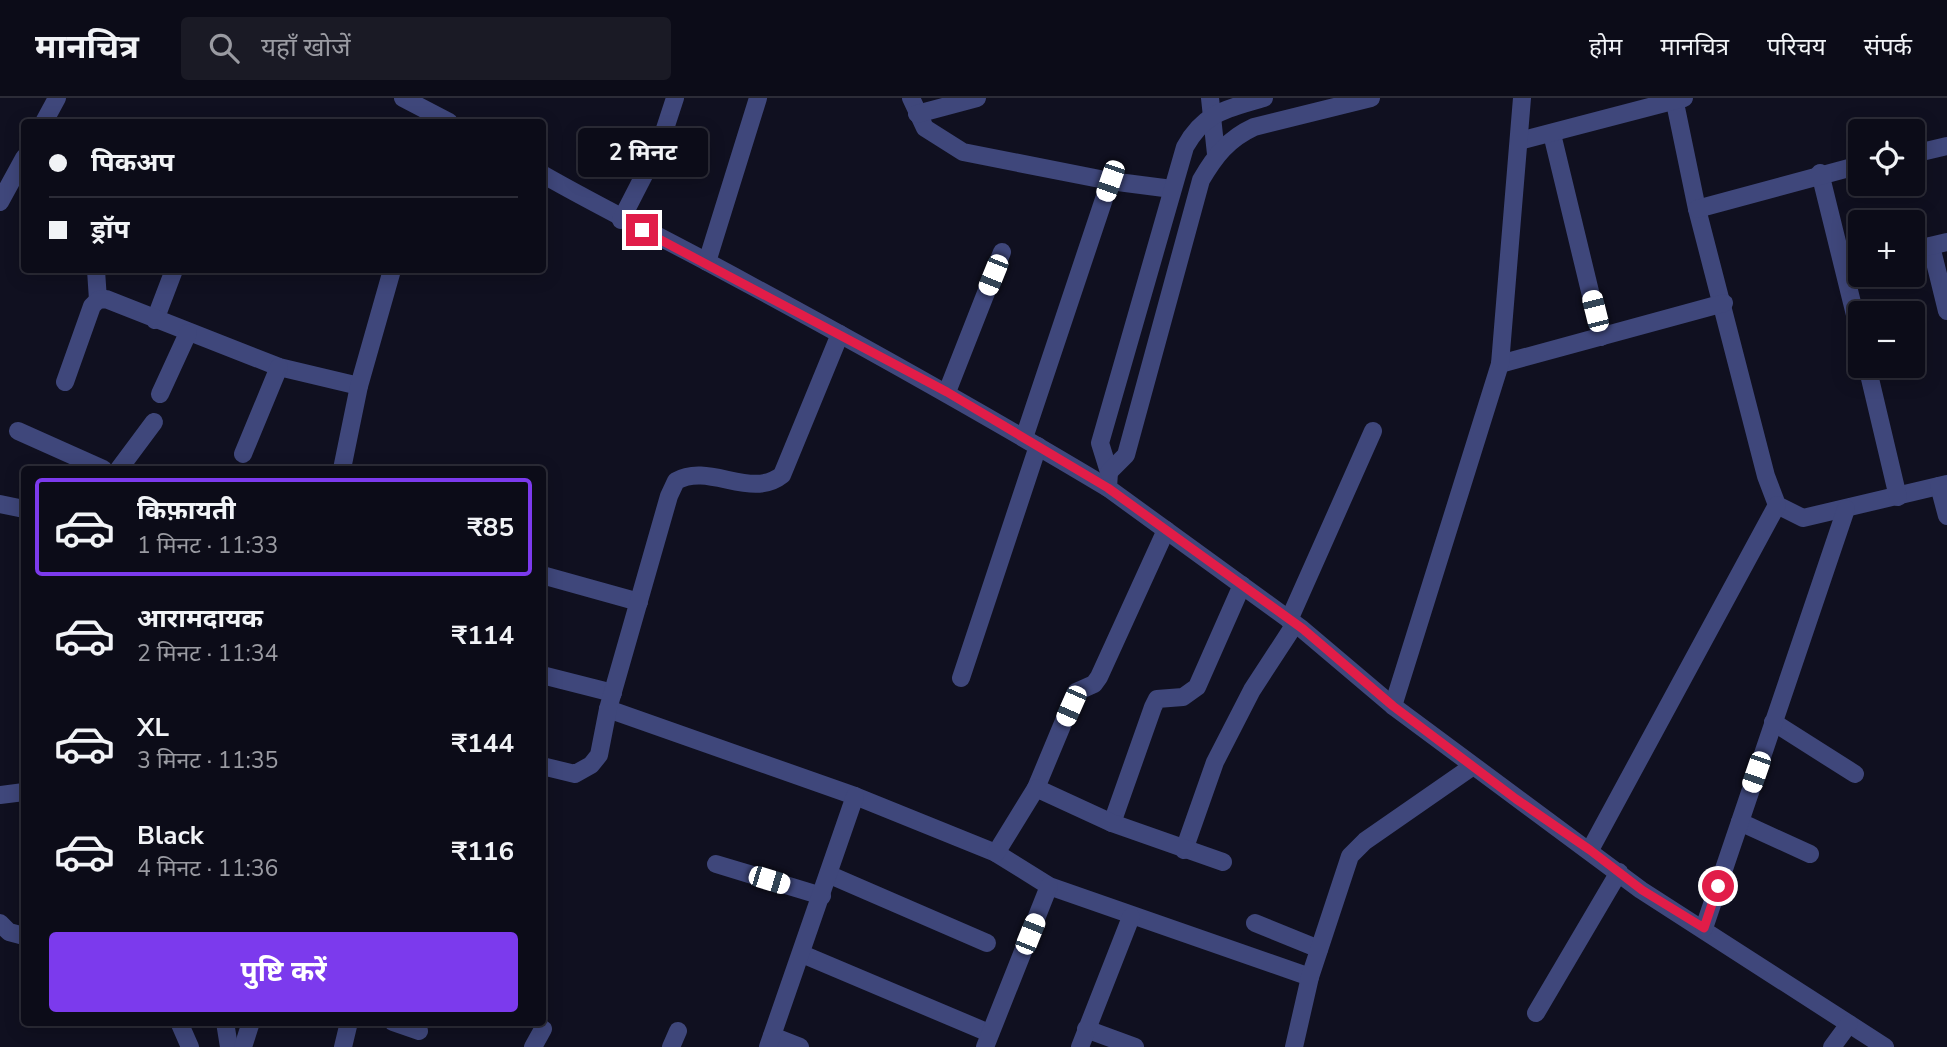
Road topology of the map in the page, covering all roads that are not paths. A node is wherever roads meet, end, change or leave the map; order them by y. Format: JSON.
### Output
{"nodes":[{"id":1,"x":57,"y":98,"type":"edge"},
{"id":2,"x":402,"y":98,"type":"edge"},
{"id":3,"x":675,"y":98,"type":"edge"},
{"id":4,"x":758,"y":98,"type":"edge"},
{"id":5,"x":977,"y":98,"type":"edge"},
{"id":6,"x":1264,"y":98,"type":"edge"},
{"id":7,"x":1371,"y":98,"type":"edge"},
{"id":8,"x":1522,"y":98,"type":"edge"},
{"id":9,"x":1678,"y":99,"type":"edge"},
{"id":10,"x":914,"y":106,"type":"edge"},
{"id":11,"x":1212,"y":106,"type":"edge"},
{"id":12,"x":46,"y":119,"type":"edge"},
{"id":13,"x":443,"y":119,"type":"edge"},
{"id":14,"x":1552,"y":134,"type":"junction"},
{"id":15,"x":1519,"y":141,"type":"junction"},
{"id":16,"x":1947,"y":146,"type":"edge"},
{"id":17,"x":1925,"y":151,"type":"edge"},
{"id":18,"x":1216,"y":154,"type":"junction"},
{"id":19,"x":21,"y":164,"type":"edge"},
{"id":20,"x":1848,"y":167,"type":"edge"},
{"id":21,"x":1820,"y":173,"type":"junction"},
{"id":22,"x":546,"y":176,"type":"edge"},
{"id":23,"x":1110,"y":181,"type":"junction"},
{"id":24,"x":1172,"y":189,"type":"junction"},
{"id":25,"x":0,"y":202,"type":"edge"},
{"id":26,"x":1697,"y":209,"type":"junction"},
{"id":27,"x":621,"y":220,"type":"junction"},
{"id":28,"x":1939,"y":244,"type":"edge"},
{"id":29,"x":1002,"y":252,"type":"dead end"},
{"id":30,"x":1848,"y":254,"type":"edge"},
{"id":31,"x":707,"y":262,"type":"junction"},
{"id":32,"x":96,"y":273,"type":"edge"},
{"id":33,"x":173,"y":273,"type":"edge"},
{"id":34,"x":391,"y":273,"type":"edge"},
{"id":35,"x":98,"y":300,"type":"junction"},
{"id":36,"x":1724,"y":303,"type":"junction"},
{"id":37,"x":1947,"y":311,"type":"edge"},
{"id":38,"x":155,"y":320,"type":"junction"},
{"id":39,"x":188,"y":333,"type":"junction"},
{"id":40,"x":840,"y":334,"type":"junction"},
{"id":41,"x":1601,"y":337,"type":"junction"},
{"id":42,"x":1500,"y":364,"type":"junction"},
{"id":43,"x":279,"y":366,"type":"junction"},
{"id":44,"x":1870,"y":378,"type":"edge"},
{"id":45,"x":65,"y":383,"type":"dead end"},
{"id":46,"x":359,"y":386,"type":"junction"},
{"id":47,"x":947,"y":392,"type":"junction"},
{"id":48,"x":160,"y":394,"type":"dead end"},
{"id":49,"x":154,"y":422,"type":"dead end"},
{"id":50,"x":18,"y":431,"type":"dead end"},
{"id":51,"x":1373,"y":431,"type":"dead end"},
{"id":52,"x":1031,"y":442,"type":"junction"},
{"id":53,"x":243,"y":454,"type":"dead end"},
{"id":54,"x":96,"y":466,"type":"edge"},
{"id":55,"x":121,"y":466,"type":"edge"},
{"id":56,"x":343,"y":466,"type":"edge"},
{"id":57,"x":1108,"y":480,"type":"junction"},
{"id":58,"x":1943,"y":485,"type":"edge"},
{"id":59,"x":1898,"y":497,"type":"junction"},
{"id":60,"x":0,"y":504,"type":"edge"},
{"id":61,"x":1777,"y":505,"type":"junction"},
{"id":62,"x":21,"y":508,"type":"edge"},
{"id":63,"x":1846,"y":509,"type":"junction"},
{"id":64,"x":1947,"y":516,"type":"edge"},
{"id":65,"x":1166,"y":530,"type":"junction"},
{"id":66,"x":546,"y":576,"type":"edge"},
{"id":67,"x":1242,"y":585,"type":"junction"},
{"id":68,"x":639,"y":602,"type":"junction"},
{"id":69,"x":1292,"y":622,"type":"junction"},
{"id":70,"x":546,"y":677,"type":"edge"},
{"id":71,"x":961,"y":678,"type":"dead end"},
{"id":72,"x":611,"y":701,"type":"junction"},
{"id":73,"x":1393,"y":706,"type":"junction"},
{"id":74,"x":1773,"y":723,"type":"junction"},
{"id":75,"x":1473,"y":766,"type":"junction"},
{"id":76,"x":546,"y":767,"type":"edge"},
{"id":77,"x":1855,"y":774,"type":"dead end"},
{"id":78,"x":1035,"y":788,"type":"junction"},
{"id":79,"x":21,"y":792,"type":"edge"},
{"id":80,"x":0,"y":795,"type":"edge"},
{"id":81,"x":855,"y":796,"type":"junction"},
{"id":82,"x":1740,"y":822,"type":"junction"},
{"id":83,"x":1112,"y":823,"type":"junction"},
{"id":84,"x":1184,"y":850,"type":"junction"},
{"id":85,"x":1590,"y":850,"type":"junction"},
{"id":86,"x":996,"y":853,"type":"junction"},
{"id":87,"x":1810,"y":854,"type":"dead end"},
{"id":88,"x":1223,"y":862,"type":"dead end"},
{"id":89,"x":716,"y":864,"type":"dead end"},
{"id":90,"x":1619,"y":872,"type":"junction"},
{"id":91,"x":830,"y":875,"type":"junction"},
{"id":92,"x":1049,"y":886,"type":"junction"},
{"id":93,"x":822,"y":896,"type":"junction"},
{"id":94,"x":1131,"y":917,"type":"junction"},
{"id":95,"x":0,"y":923,"type":"edge"},
{"id":96,"x":1255,"y":923,"type":"dead end"},
{"id":97,"x":1704,"y":928,"type":"junction"},
{"id":98,"x":21,"y":935,"type":"edge"},
{"id":99,"x":987,"y":943,"type":"dead end"},
{"id":100,"x":1319,"y":949,"type":"junction"},
{"id":101,"x":802,"y":954,"type":"junction"},
{"id":102,"x":1310,"y":976,"type":"junction"},
{"id":103,"x":1536,"y":1013,"type":"dead end"},
{"id":104,"x":1849,"y":1024,"type":"junction"},
{"id":105,"x":181,"y":1026,"type":"edge"},
{"id":106,"x":226,"y":1026,"type":"edge"},
{"id":107,"x":250,"y":1026,"type":"edge"},
{"id":108,"x":348,"y":1026,"type":"edge"},
{"id":109,"x":405,"y":1026,"type":"edge"},
{"id":110,"x":543,"y":1029,"type":"dead end"},
{"id":111,"x":1086,"y":1029,"type":"junction"},
{"id":112,"x":419,"y":1031,"type":"dead end"},
{"id":113,"x":987,"y":1040,"type":"edge"},
{"id":114,"x":770,"y":1042,"type":"edge"},
{"id":115,"x":190,"y":1047,"type":"edge"},
{"id":116,"x":229,"y":1047,"type":"edge"},
{"id":117,"x":243,"y":1047,"type":"edge"},
{"id":118,"x":343,"y":1047,"type":"edge"},
{"id":119,"x":533,"y":1047,"type":"edge"},
{"id":120,"x":800,"y":1047,"type":"edge"},
{"id":121,"x":1080,"y":1047,"type":"edge"},
{"id":122,"x":1135,"y":1047,"type":"edge"},
{"id":123,"x":1294,"y":1047,"type":"edge"},
{"id":124,"x":1832,"y":1047,"type":"edge"},
{"id":125,"x":1885,"y":1047,"type":"edge"}],
"edges":[{"from":1,"to":12,"type":"street"},
{"from":2,"to":13,"type":"street"},
{"from":3,"to":27,"type":"street"},
{"from":4,"to":31,"type":"street"},
{"from":5,"to":10,"type":"street"},
{"from":6,"to":11,"type":"street"},
{"from":7,"to":18,"type":"street"},
{"from":8,"to":15,"type":"street"},
{"from":9,"to":14,"type":"street"},
{"from":9,"to":26,"type":"street"},
{"from":10,"to":23,"type":"street"},
{"from":11,"to":18,"type":"street"},
{"from":11,"to":24,"type":"street"},
{"from":14,"to":15,"type":"street"},
{"from":14,"to":41,"type":"street"},
{"from":15,"to":42,"type":"street"},
{"from":16,"to":17,"type":"street"},
{"from":18,"to":57,"type":"street"},
{"from":19,"to":25,"type":"street"},
{"from":20,"to":21,"type":"street"},
{"from":21,"to":26,"type":"street"},
{"from":21,"to":30,"type":"street"},
{"from":22,"to":27,"type":"street"},
{"from":23,"to":24,"type":"street"},
{"from":23,"to":52,"type":"street"},
{"from":24,"to":57,"type":"street"},
{"from":26,"to":36,"type":"street"},
{"from":27,"to":31,"type":"street"},
{"from":28,"to":37,"type":"street"},
{"from":29,"to":47,"type":"street"},
{"from":31,"to":40,"type":"street"},
{"from":32,"to":35,"type":"street"},
{"from":33,"to":38,"type":"street"},
{"from":34,"to":46,"type":"street"},
{"from":35,"to":38,"type":"street"},
{"from":35,"to":45,"type":"street"},
{"from":36,"to":41,"type":"street"},
{"from":36,"to":61,"type":"street"},
{"from":38,"to":39,"type":"street"},
{"from":39,"to":43,"type":"street"},
{"from":39,"to":48,"type":"street"},
{"from":40,"to":47,"type":"street"},
{"from":40,"to":68,"type":"street"},
{"from":41,"to":42,"type":"street"},
{"from":42,"to":73,"type":"street"},
{"from":43,"to":46,"type":"street"},
{"from":43,"to":53,"type":"street"},
{"from":44,"to":59,"type":"street"},
{"from":46,"to":56,"type":"street"},
{"from":47,"to":52,"type":"street"},
{"from":49,"to":55,"type":"street"},
{"from":50,"to":54,"type":"street"},
{"from":51,"to":69,"type":"street"},
{"from":52,"to":57,"type":"street"},
{"from":52,"to":71,"type":"street"},
{"from":57,"to":65,"type":"street"},
{"from":58,"to":59,"type":"street"},
{"from":58,"to":64,"type":"street"},
{"from":59,"to":63,"type":"street"},
{"from":60,"to":62,"type":"street"},
{"from":61,"to":63,"type":"street"},
{"from":61,"to":85,"type":"street"},
{"from":63,"to":74,"type":"street"},
{"from":65,"to":67,"type":"street"},
{"from":65,"to":78,"type":"street"},
{"from":66,"to":68,"type":"street"},
{"from":67,"to":69,"type":"street"},
{"from":67,"to":83,"type":"street"},
{"from":68,"to":72,"type":"street"},
{"from":69,"to":73,"type":"street"},
{"from":69,"to":84,"type":"street"},
{"from":70,"to":72,"type":"street"},
{"from":72,"to":76,"type":"street"},
{"from":72,"to":81,"type":"street"},
{"from":73,"to":75,"type":"street"},
{"from":74,"to":77,"type":"street"},
{"from":74,"to":82,"type":"street"},
{"from":75,"to":85,"type":"street"},
{"from":75,"to":100,"type":"street"},
{"from":78,"to":83,"type":"street"},
{"from":78,"to":86,"type":"street"},
{"from":79,"to":80,"type":"street"},
{"from":81,"to":86,"type":"street"},
{"from":81,"to":91,"type":"street"},
{"from":82,"to":87,"type":"street"},
{"from":82,"to":97,"type":"street"},
{"from":83,"to":84,"type":"street"},
{"from":84,"to":88,"type":"street"},
{"from":85,"to":90,"type":"street"},
{"from":86,"to":92,"type":"street"},
{"from":89,"to":93,"type":"street"},
{"from":90,"to":97,"type":"street"},
{"from":90,"to":103,"type":"street"},
{"from":91,"to":93,"type":"street"},
{"from":91,"to":99,"type":"street"},
{"from":92,"to":94,"type":"street"},
{"from":92,"to":113,"type":"street"},
{"from":93,"to":101,"type":"street"},
{"from":94,"to":102,"type":"street"},
{"from":94,"to":111,"type":"street"},
{"from":95,"to":98,"type":"street"},
{"from":96,"to":100,"type":"street"},
{"from":97,"to":104,"type":"street"},
{"from":100,"to":102,"type":"street"},
{"from":101,"to":113,"type":"street"},
{"from":101,"to":114,"type":"street"},
{"from":102,"to":123,"type":"street"},
{"from":104,"to":124,"type":"street"},
{"from":104,"to":125,"type":"street"},
{"from":105,"to":115,"type":"street"},
{"from":106,"to":116,"type":"street"},
{"from":107,"to":117,"type":"street"},
{"from":108,"to":118,"type":"street"},
{"from":109,"to":112,"type":"street"},
{"from":110,"to":119,"type":"street"},
{"from":111,"to":121,"type":"street"},
{"from":111,"to":122,"type":"street"},
{"from":114,"to":120,"type":"street"}]}
